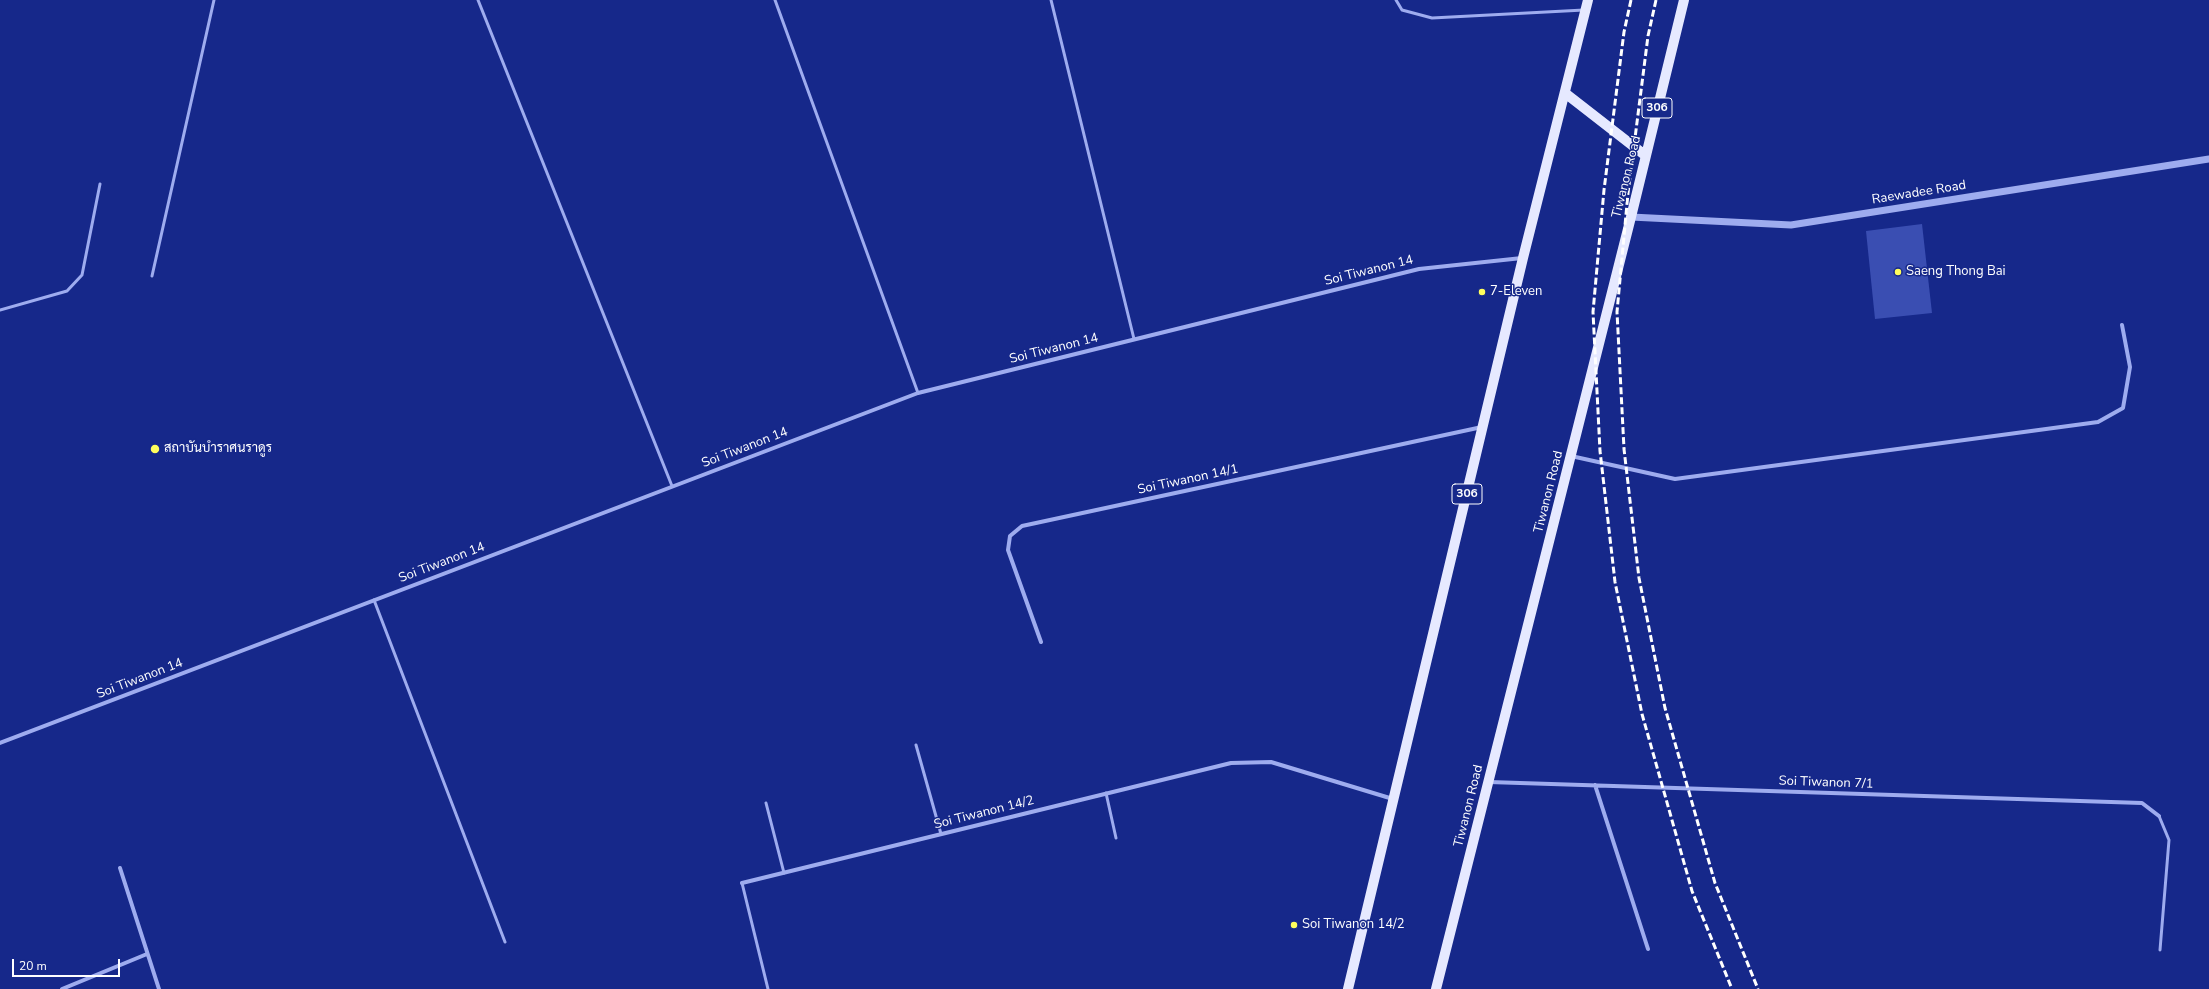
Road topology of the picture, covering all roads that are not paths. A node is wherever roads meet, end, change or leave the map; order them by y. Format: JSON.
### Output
{"nodes":[{"id":1,"x":214,"y":0,"type":"edge"},
{"id":2,"x":478,"y":0,"type":"edge"},
{"id":3,"x":775,"y":0,"type":"edge"},
{"id":4,"x":1051,"y":0,"type":"edge"},
{"id":5,"x":1396,"y":0,"type":"edge"},
{"id":6,"x":1684,"y":0,"type":"edge"},
{"id":7,"x":1587,"y":5,"type":"edge"},
{"id":8,"x":1565,"y":92,"type":"junction"},
{"id":9,"x":1646,"y":156,"type":"junction"},
{"id":10,"x":2209,"y":159,"type":"edge"},
{"id":11,"x":100,"y":184,"type":"dead end"},
{"id":12,"x":1631,"y":217,"type":"junction"},
{"id":13,"x":1522,"y":258,"type":"junction"},
{"id":14,"x":152,"y":276,"type":"dead end"},
{"id":15,"x":0,"y":310,"type":"edge"},
{"id":16,"x":2122,"y":326,"type":"dead end"},
{"id":17,"x":1134,"y":339,"type":"junction"},
{"id":18,"x":918,"y":393,"type":"junction"},
{"id":19,"x":1483,"y":427,"type":"junction"},
{"id":20,"x":1571,"y":456,"type":"junction"},
{"id":21,"x":672,"y":486,"type":"junction"},
{"id":22,"x":374,"y":600,"type":"junction"},
{"id":23,"x":1041,"y":642,"type":"dead end"},
{"id":24,"x":0,"y":743,"type":"edge"},
{"id":25,"x":916,"y":745,"type":"dead end"},
{"id":26,"x":1489,"y":782,"type":"junction"},
{"id":27,"x":1595,"y":785,"type":"junction"},
{"id":28,"x":1106,"y":793,"type":"junction"},
{"id":29,"x":1393,"y":799,"type":"junction"},
{"id":30,"x":766,"y":803,"type":"dead end"},
{"id":31,"x":2159,"y":816,"type":"joint"},
{"id":32,"x":941,"y":834,"type":"junction"},
{"id":33,"x":1116,"y":838,"type":"dead end"},
{"id":34,"x":120,"y":868,"type":"dead end"},
{"id":35,"x":784,"y":873,"type":"junction"},
{"id":36,"x":742,"y":883,"type":"joint"},
{"id":37,"x":505,"y":942,"type":"dead end"},
{"id":38,"x":1648,"y":949,"type":"dead end"},
{"id":39,"x":2160,"y":950,"type":"dead end"},
{"id":40,"x":147,"y":954,"type":"junction"},
{"id":41,"x":62,"y":989,"type":"edge"},
{"id":42,"x":159,"y":989,"type":"edge"},
{"id":43,"x":768,"y":989,"type":"edge"},
{"id":44,"x":1348,"y":989,"type":"edge"},
{"id":45,"x":1436,"y":989,"type":"edge"}],
"edges":[{"from":1,"to":14,"type":"lane"},
{"from":2,"to":21,"type":"lane"},
{"from":3,"to":18,"type":"lane"},
{"from":4,"to":17,"type":"lane"},
{"from":5,"to":7,"type":"lane"},
{"from":6,"to":9,"type":"main road","name":"Tiwanon Road","number":"306"},
{"from":7,"to":8,"type":"main road","number":"306"},
{"from":8,"to":9,"type":"main road"},
{"from":8,"to":13,"type":"main road","number":"306"},
{"from":9,"to":12,"type":"main road","name":"Tiwanon Road","number":"306"},
{"from":10,"to":12,"type":"street","name":"Raewadee Road"},
{"from":11,"to":15,"type":"lane"},
{"from":12,"to":20,"type":"main road","name":"Tiwanon Road","number":"306"},
{"from":13,"to":17,"type":"street","name":"Soi Tiwanon 14"},
{"from":13,"to":19,"type":"main road","number":"306"},
{"from":16,"to":20,"type":"street"},
{"from":17,"to":18,"type":"street","name":"Soi Tiwanon 14"},
{"from":18,"to":21,"type":"street","name":"Soi Tiwanon 14"},
{"from":19,"to":23,"type":"street","name":"Soi Tiwanon 14/1"},
{"from":19,"to":29,"type":"main road","number":"306"},
{"from":20,"to":26,"type":"main road","name":"Tiwanon Road","number":"306"},
{"from":21,"to":22,"type":"street","name":"Soi Tiwanon 14"},
{"from":22,"to":24,"type":"street","name":"Soi Tiwanon 14"},
{"from":22,"to":37,"type":"lane"},
{"from":25,"to":32,"type":"lane"},
{"from":26,"to":27,"type":"street","name":"Soi Tiwanon 7/1"},
{"from":26,"to":45,"type":"main road","name":"Tiwanon Road","number":"306"},
{"from":27,"to":31,"type":"street","name":"Soi Tiwanon 7/1"},
{"from":27,"to":38,"type":"street"},
{"from":28,"to":29,"type":"street","name":"Soi Tiwanon 14/2"},
{"from":28,"to":32,"type":"street","name":"Soi Tiwanon 14/2"},
{"from":28,"to":33,"type":"lane"},
{"from":29,"to":44,"type":"main road","number":"306"},
{"from":30,"to":35,"type":"lane"},
{"from":31,"to":39,"type":"lane"},
{"from":32,"to":35,"type":"street","name":"Soi Tiwanon 14/2"},
{"from":34,"to":40,"type":"street"},
{"from":35,"to":36,"type":"street","name":"Soi Tiwanon 14/2"},
{"from":36,"to":43,"type":"lane"},
{"from":40,"to":41,"type":"street"},
{"from":40,"to":42,"type":"street"}]}
